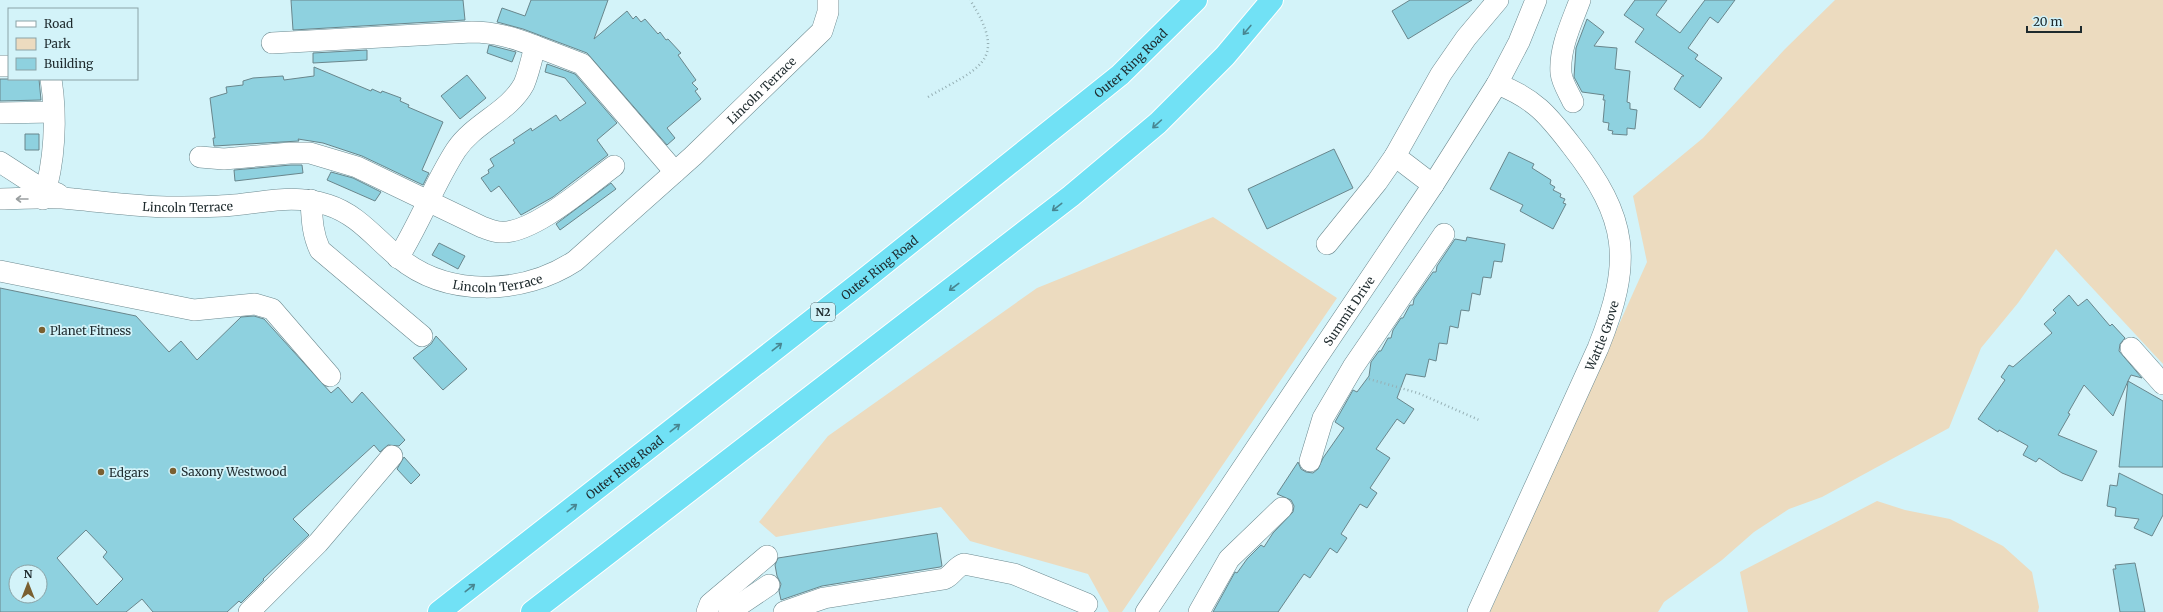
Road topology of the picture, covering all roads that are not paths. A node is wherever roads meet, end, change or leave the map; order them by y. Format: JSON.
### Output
{"nodes":[{"id":1,"x":828,"y":0,"type":"edge"},
{"id":2,"x":1196,"y":0,"type":"edge"},
{"id":3,"x":1272,"y":0,"type":"edge"},
{"id":4,"x":1498,"y":0,"type":"edge"},
{"id":5,"x":1536,"y":0,"type":"edge"},
{"id":6,"x":1578,"y":0,"type":"edge"},
{"id":7,"x":272,"y":43,"type":"dead end"},
{"id":8,"x":535,"y":46,"type":"junction"},
{"id":9,"x":51,"y":80,"type":"edge"},
{"id":10,"x":1497,"y":84,"type":"junction"},
{"id":11,"x":1573,"y":102,"type":"dead end"},
{"id":12,"x":53,"y":112,"type":"junction"},
{"id":13,"x":0,"y":113,"type":"edge"},
{"id":14,"x":1395,"y":156,"type":"junction"},
{"id":15,"x":200,"y":158,"type":"dead end"},
{"id":16,"x":0,"y":162,"type":"edge"},
{"id":17,"x":614,"y":166,"type":"dead end"},
{"id":18,"x":675,"y":172,"type":"junction"},
{"id":19,"x":1433,"y":185,"type":"junction"},
{"id":20,"x":45,"y":195,"type":"junction"},
{"id":21,"x":0,"y":199,"type":"edge"},
{"id":22,"x":312,"y":200,"type":"junction"},
{"id":23,"x":429,"y":202,"type":"junction"},
{"id":24,"x":1444,"y":234,"type":"dead end"},
{"id":25,"x":1327,"y":244,"type":"dead end"},
{"id":26,"x":398,"y":258,"type":"junction"},
{"id":27,"x":0,"y":271,"type":"edge"},
{"id":28,"x":422,"y":336,"type":"dead end"},
{"id":29,"x":2131,"y":348,"type":"dead end"},
{"id":30,"x":1325,"y":349,"type":"junction"},
{"id":31,"x":1353,"y":367,"type":"junction"},
{"id":32,"x":330,"y":376,"type":"dead end"},
{"id":33,"x":2163,"y":384,"type":"edge"},
{"id":34,"x":392,"y":456,"type":"dead end"},
{"id":35,"x":1310,"y":461,"type":"dead end"},
{"id":36,"x":1282,"y":508,"type":"dead end"},
{"id":37,"x":767,"y":556,"type":"dead end"},
{"id":38,"x":769,"y":585,"type":"dead end"},
{"id":39,"x":1087,"y":604,"type":"dead end"},
{"id":40,"x":249,"y":612,"type":"edge"},
{"id":41,"x":439,"y":612,"type":"edge"},
{"id":42,"x":532,"y":612,"type":"edge"},
{"id":43,"x":707,"y":612,"type":"edge"},
{"id":44,"x":730,"y":612,"type":"edge"},
{"id":45,"x":784,"y":612,"type":"edge"},
{"id":46,"x":1146,"y":612,"type":"edge"},
{"id":47,"x":1198,"y":612,"type":"edge"},
{"id":48,"x":1478,"y":612,"type":"edge"}],
"edges":[{"from":1,"to":18,"type":"street","name":"Lincoln Terrace"},
{"from":41,"to":2,"type":"highway","name":"Outer Ring Road","number":"N2","one_way":true},
{"from":3,"to":42,"type":"highway","one_way":true},
{"from":4,"to":14,"type":"street"},
{"from":5,"to":10,"type":"street","name":"Summit Drive"},
{"from":6,"to":11,"type":"street"},
{"from":7,"to":8,"type":"street"},
{"from":8,"to":18,"type":"street"},
{"from":8,"to":23,"type":"street"},
{"from":9,"to":12,"type":"street"},
{"from":10,"to":19,"type":"street","name":"Summit Drive"},
{"from":10,"to":48,"type":"street","name":"Wattle Grove"},
{"from":12,"to":13,"type":"street"},
{"from":12,"to":20,"type":"street"},
{"from":14,"to":19,"type":"street"},
{"from":14,"to":25,"type":"street"},
{"from":15,"to":23,"type":"street"},
{"from":16,"to":20,"type":"street","name":"Lincoln Terrace"},
{"from":17,"to":23,"type":"street"},
{"from":18,"to":26,"type":"street","name":"Lincoln Terrace"},
{"from":19,"to":30,"type":"street","name":"Summit Drive"},
{"from":20,"to":21,"type":"street","name":"Lincoln Terrace","one_way":true},
{"from":20,"to":22,"type":"street","name":"Lincoln Terrace"},
{"from":22,"to":26,"type":"street","name":"Lincoln Terrace"},
{"from":22,"to":28,"type":"street"},
{"from":23,"to":26,"type":"street"},
{"from":24,"to":31,"type":"street"},
{"from":27,"to":32,"type":"street"},
{"from":29,"to":33,"type":"street"},
{"from":30,"to":31,"type":"street"},
{"from":30,"to":46,"type":"street","name":"Summit Drive"},
{"from":31,"to":35,"type":"street"},
{"from":34,"to":40,"type":"street"},
{"from":36,"to":47,"type":"street"},
{"from":37,"to":43,"type":"street"},
{"from":38,"to":44,"type":"street"},
{"from":39,"to":45,"type":"street"}]}
